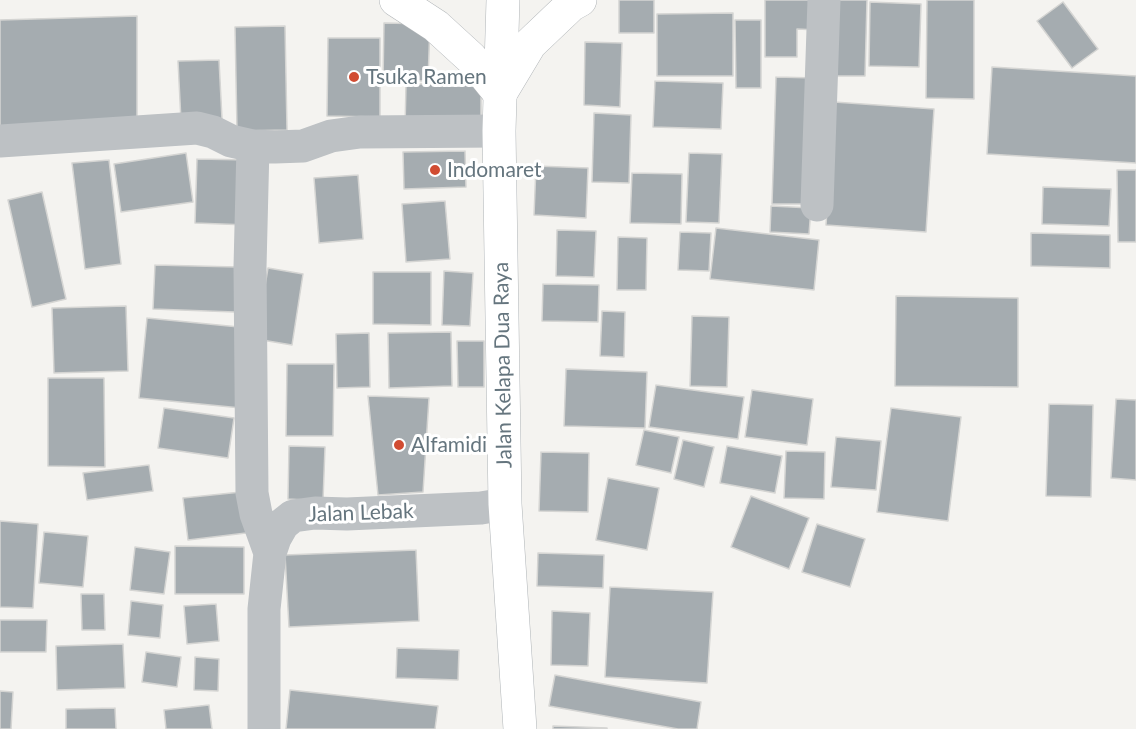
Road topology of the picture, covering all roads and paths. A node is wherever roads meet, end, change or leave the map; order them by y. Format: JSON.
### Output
{"nodes":[{"id":1,"x":396,"y":0,"type":"edge"},
{"id":2,"x":503,"y":0,"type":"edge"},
{"id":3,"x":580,"y":0,"type":"edge"},
{"id":4,"x":824,"y":0,"type":"edge"},
{"id":5,"x":500,"y":94,"type":"junction"},
{"id":6,"x":499,"y":131,"type":"junction"},
{"id":7,"x":0,"y":141,"type":"edge"},
{"id":8,"x":253,"y":146,"type":"junction"},
{"id":9,"x":818,"y":205,"type":"dead end"},
{"id":10,"x":505,"y":504,"type":"junction"},
{"id":11,"x":270,"y":553,"type":"junction"},
{"id":12,"x":264,"y":729,"type":"edge"},
{"id":13,"x":520,"y":729,"type":"edge"}],
"edges":[{"from":1,"to":5,"type":"main road"},
{"from":2,"to":5,"type":"main road","name":"Jalan Kelapa Dua Raya"},
{"from":3,"to":5,"type":"main road"},
{"from":4,"to":9,"type":"street"},
{"from":5,"to":6,"type":"main road","name":"Jalan Kelapa Dua Raya"},
{"from":6,"to":8,"type":"street"},
{"from":6,"to":10,"type":"main road","name":"Jalan Kelapa Dua Raya"},
{"from":7,"to":8,"type":"street"},
{"from":8,"to":11,"type":"street"},
{"from":10,"to":11,"type":"street","name":"Jalan Lebak"},
{"from":10,"to":13,"type":"main road","name":"Jalan Kelapa Dua Raya"},
{"from":11,"to":12,"type":"street","name":"Jalan Lebak"}]}
